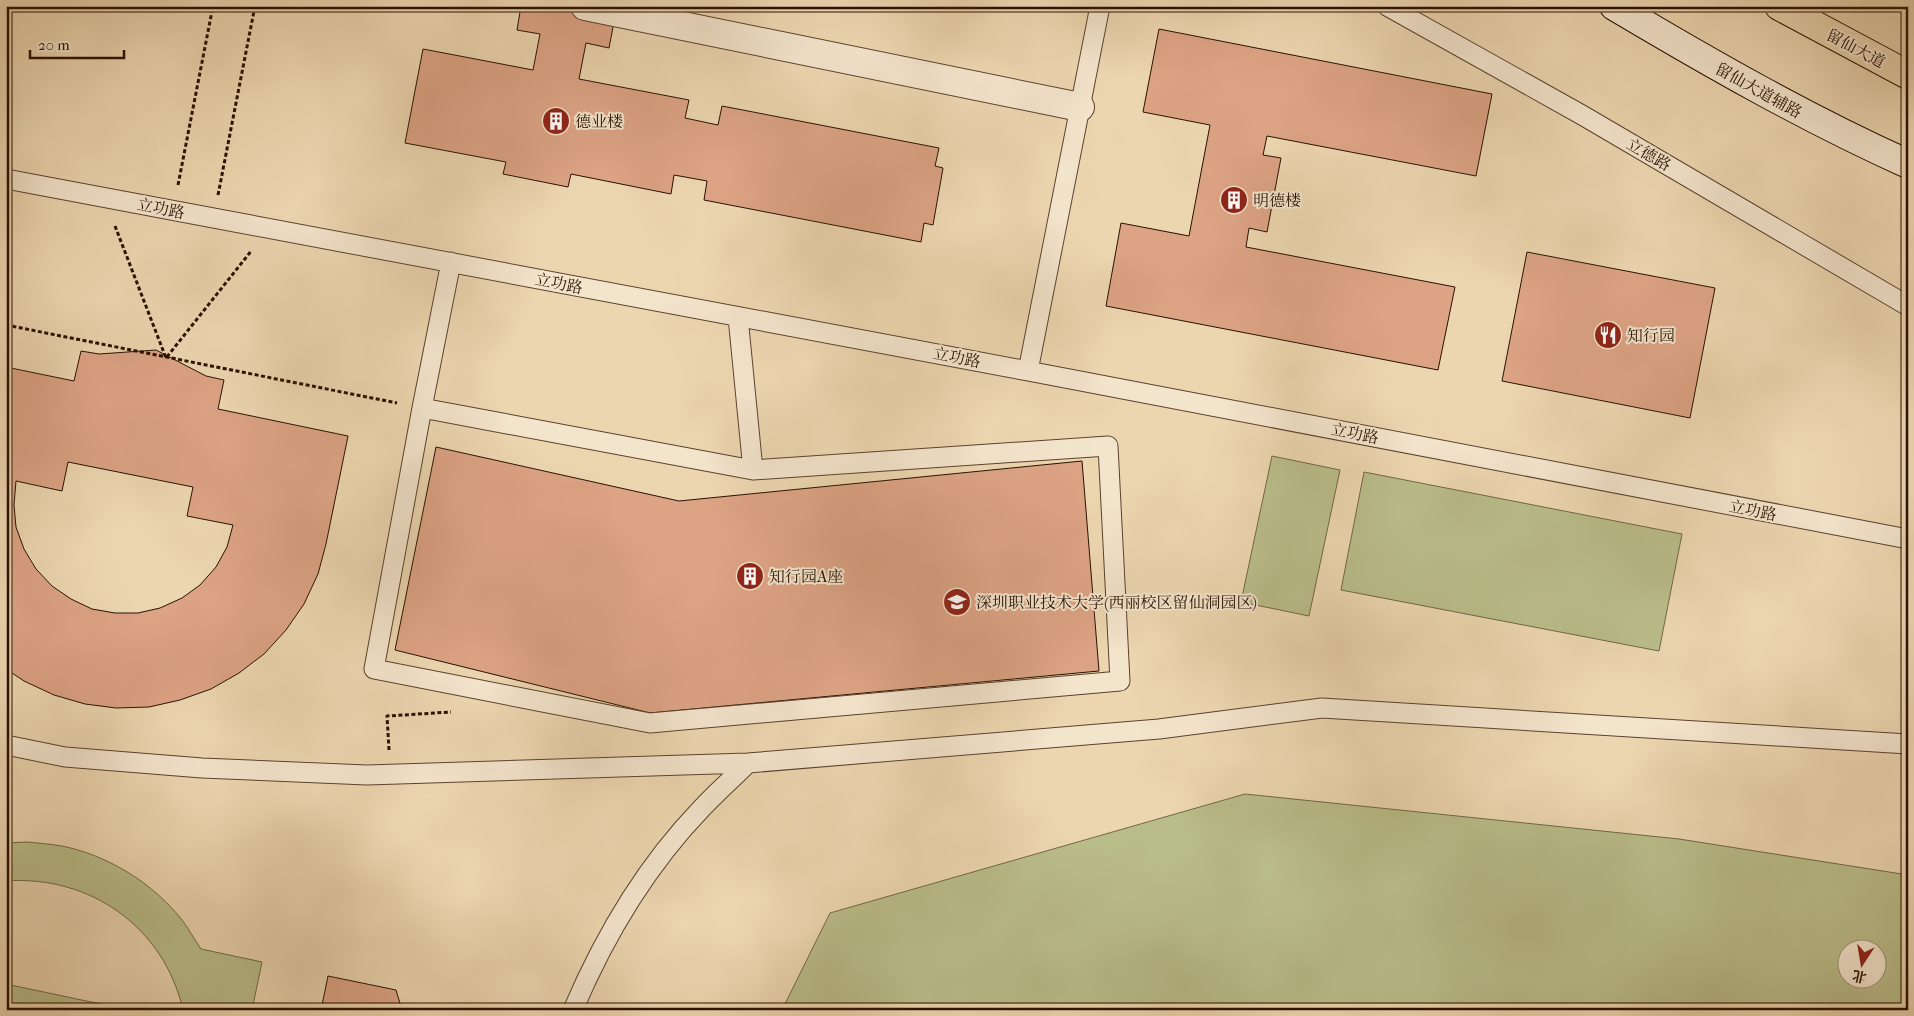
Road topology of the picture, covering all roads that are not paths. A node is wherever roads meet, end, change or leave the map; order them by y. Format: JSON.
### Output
{"nodes":[{"id":1,"x":585,"y":6,"type":"edge"},
{"id":2,"x":1100,"y":6,"type":"edge"},
{"id":3,"x":1388,"y":6,"type":"edge"},
{"id":4,"x":1614,"y":6,"type":"edge"},
{"id":5,"x":1779,"y":6,"type":"edge"},
{"id":6,"x":1908,"y":75,"type":"edge"},
{"id":7,"x":1080,"y":106,"type":"junction"},
{"id":8,"x":1908,"y":164,"type":"edge"},
{"id":9,"x":6,"y":179,"type":"edge"},
{"id":10,"x":451,"y":262,"type":"junction"},
{"id":11,"x":1908,"y":306,"type":"edge"},
{"id":12,"x":738,"y":317,"type":"junction"},
{"id":13,"x":1028,"y":371,"type":"junction"},
{"id":14,"x":422,"y":408,"type":"junction"},
{"id":15,"x":753,"y":470,"type":"junction"},
{"id":16,"x":1908,"y":539,"type":"edge"},
{"id":17,"x":1908,"y":744,"type":"edge"},
{"id":18,"x":6,"y":745,"type":"edge"},
{"id":19,"x":748,"y":762,"type":"junction"},
{"id":20,"x":573,"y":1010,"type":"edge"}],
"edges":[{"from":1,"to":7,"type":"street"},
{"from":2,"to":7,"type":"lane"},
{"from":3,"to":11,"type":"lane","name":"立德路"},
{"from":4,"to":8,"type":"street","name":"留仙大道辅路"},
{"from":5,"to":6,"type":"main road","name":"留仙大道"},
{"from":7,"to":13,"type":"lane"},
{"from":9,"to":10,"type":"lane","name":"立功路"},
{"from":10,"to":12,"type":"lane","name":"立功路"},
{"from":10,"to":14,"type":"lane"},
{"from":12,"to":13,"type":"lane","name":"立功路"},
{"from":12,"to":15,"type":"lane"},
{"from":13,"to":16,"type":"lane","name":"立功路"},
{"from":14,"to":15,"type":"lane"},
{"from":14,"to":15,"type":"lane"},
{"from":17,"to":19,"type":"lane"},
{"from":18,"to":19,"type":"lane"},
{"from":19,"to":20,"type":"lane"}]}
